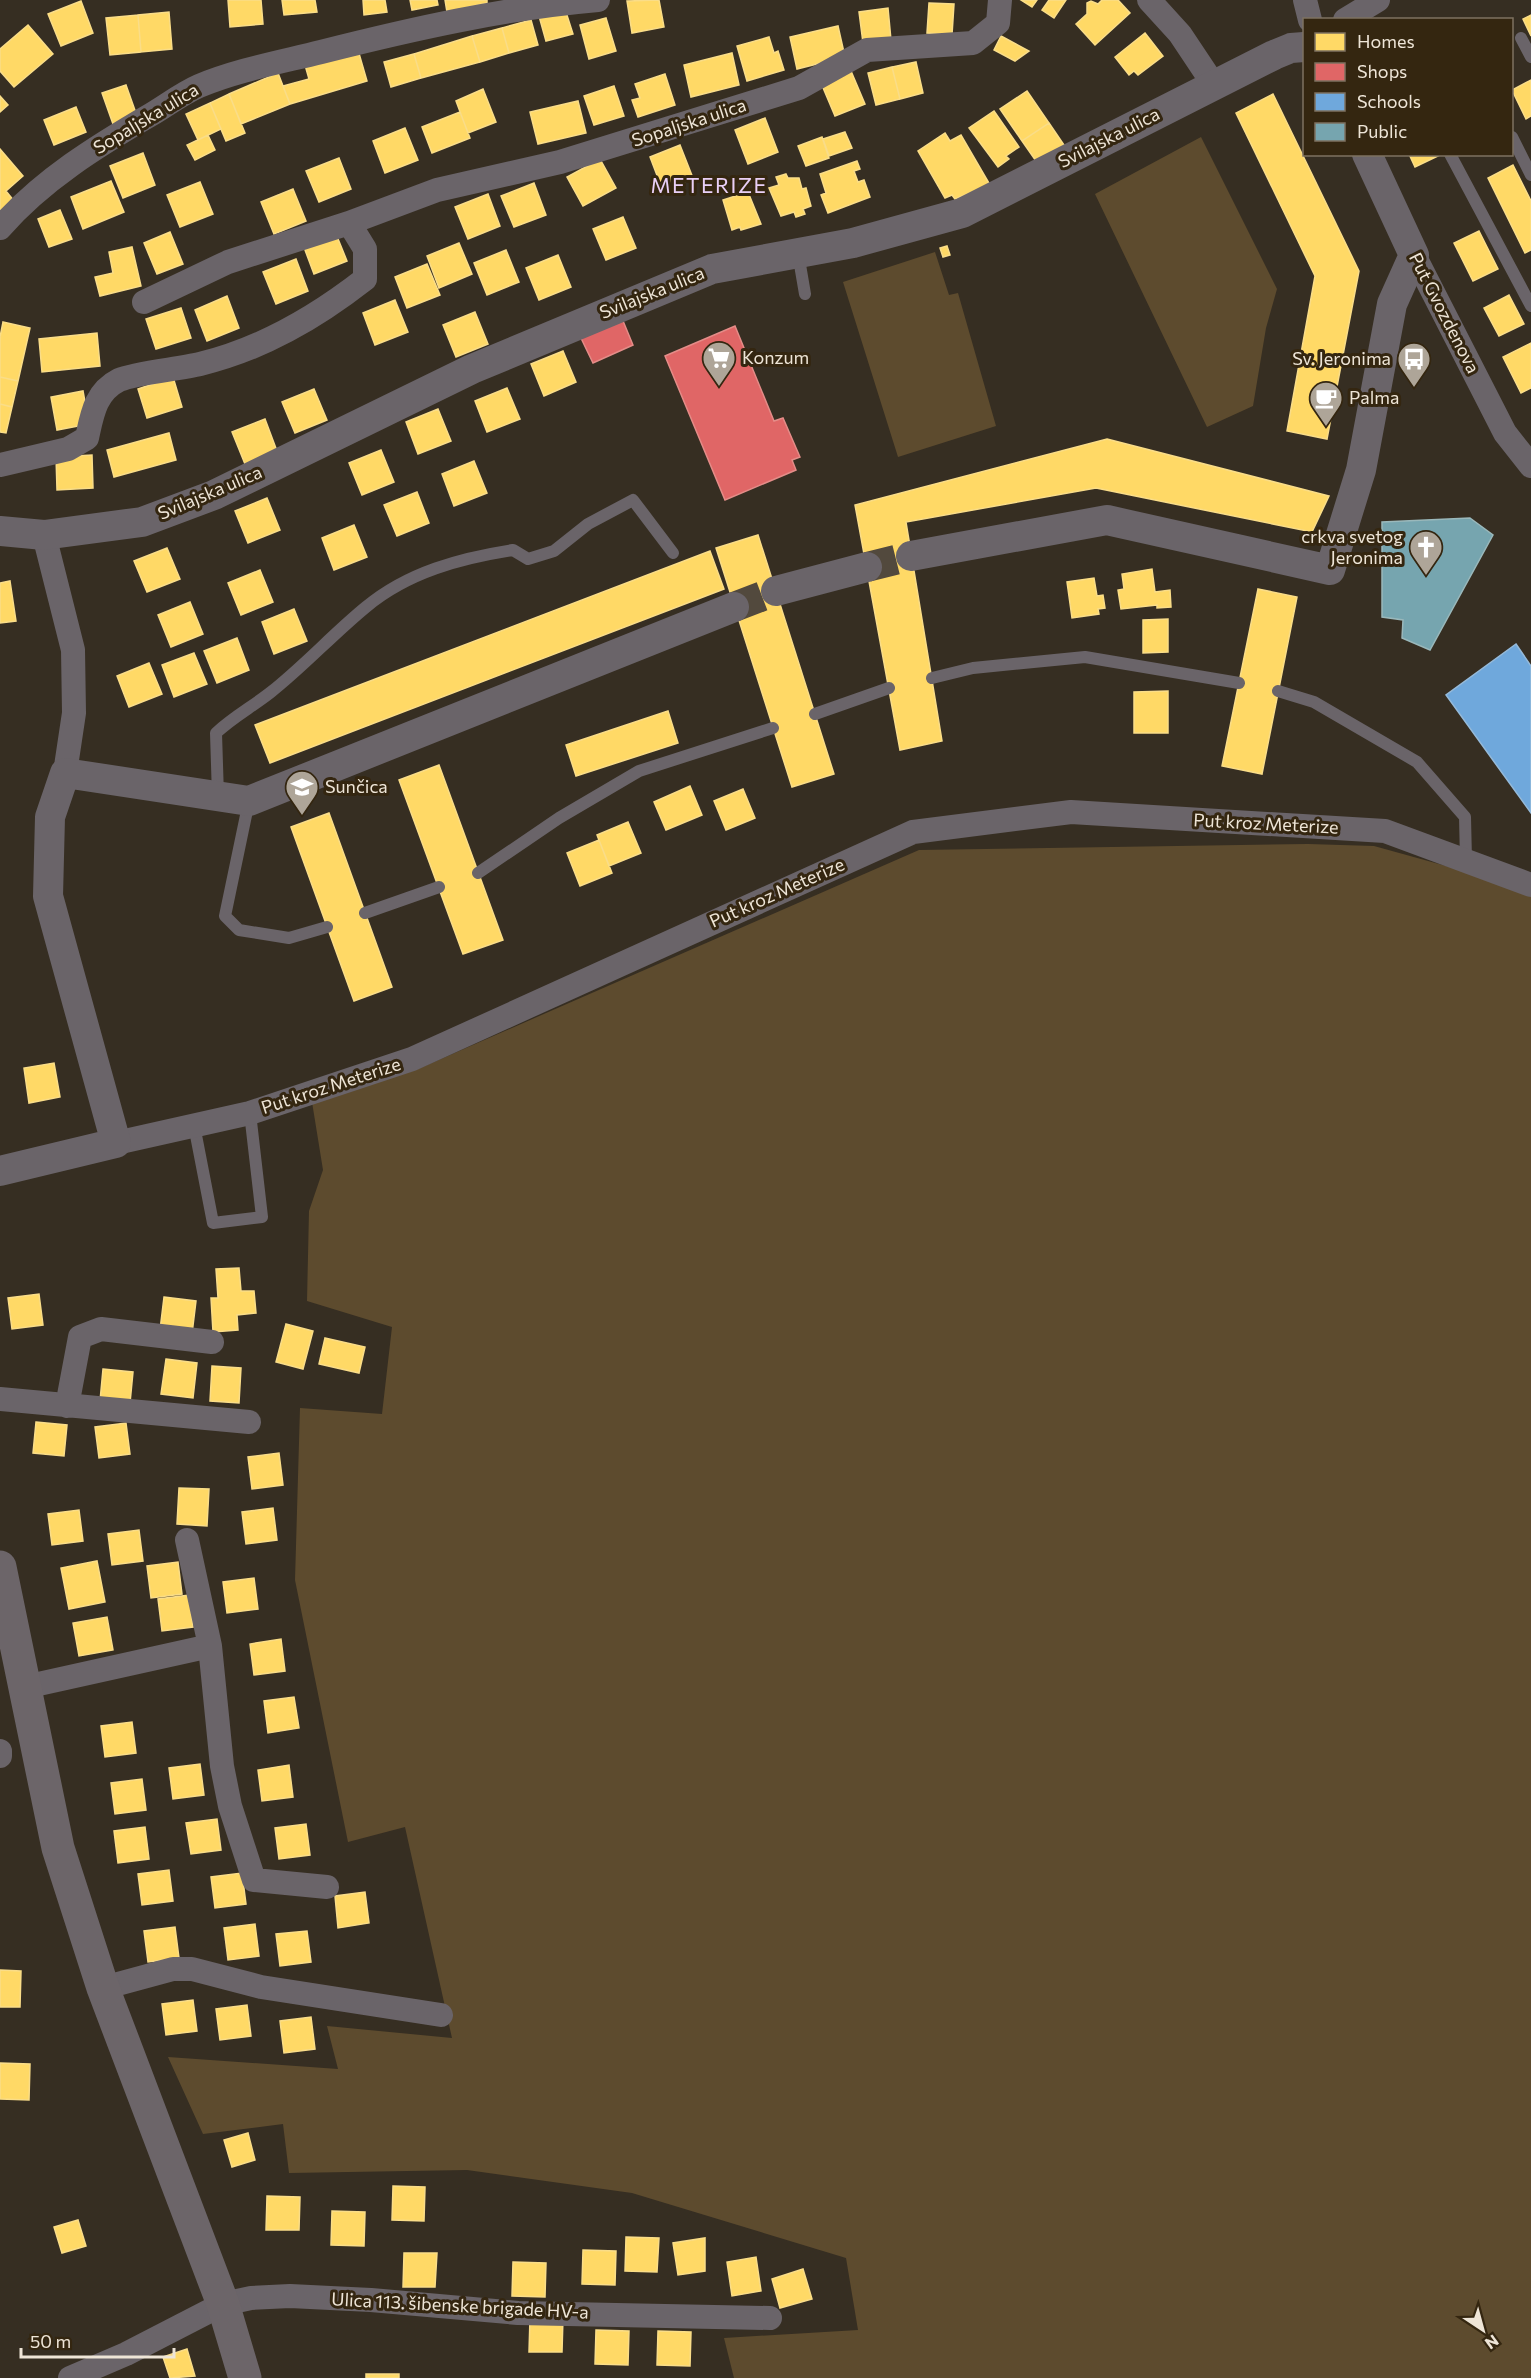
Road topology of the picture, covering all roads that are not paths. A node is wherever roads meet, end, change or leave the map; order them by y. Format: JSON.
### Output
{"nodes":[{"id":1,"x":598,"y":0,"type":"edge"},
{"id":2,"x":1000,"y":0,"type":"edge"},
{"id":3,"x":1149,"y":0,"type":"edge"},
{"id":4,"x":1305,"y":0,"type":"edge"},
{"id":5,"x":1378,"y":0,"type":"edge"},
{"id":6,"x":1310,"y":18,"type":"edge"},
{"id":7,"x":1348,"y":18,"type":"edge"},
{"id":8,"x":1521,"y":38,"type":"dead end"},
{"id":9,"x":1303,"y":47,"type":"edge"},
{"id":10,"x":1531,"y":57,"type":"edge"},
{"id":11,"x":1214,"y":85,"type":"junction"},
{"id":12,"x":1513,"y":139,"type":"edge"},
{"id":13,"x":1368,"y":156,"type":"edge"},
{"id":14,"x":1450,"y":156,"type":"edge"},
{"id":15,"x":1531,"y":175,"type":"edge"},
{"id":16,"x":349,"y":223,"type":"junction"},
{"id":17,"x":0,"y":228,"type":"edge"},
{"id":18,"x":798,"y":252,"type":"junction"},
{"id":19,"x":1414,"y":255,"type":"junction"},
{"id":20,"x":805,"y":294,"type":"dead end"},
{"id":21,"x":144,"y":302,"type":"dead end"},
{"id":22,"x":1531,"y":306,"type":"edge"},
{"id":23,"x":0,"y":465,"type":"edge"},
{"id":24,"x":1531,"y":466,"type":"edge"},
{"id":25,"x":0,"y":531,"type":"edge"},
{"id":26,"x":44,"y":535,"type":"junction"},
{"id":27,"x":673,"y":553,"type":"dead end"},
{"id":28,"x":911,"y":556,"type":"tunnel mouth"},
{"id":29,"x":867,"y":567,"type":"tunnel mouth"},
{"id":30,"x":776,"y":591,"type":"tunnel mouth"},
{"id":31,"x":734,"y":607,"type":"tunnel mouth"},
{"id":32,"x":932,"y":678,"type":"dead end"},
{"id":33,"x":1239,"y":683,"type":"dead end"},
{"id":34,"x":889,"y":688,"type":"dead end"},
{"id":35,"x":1278,"y":691,"type":"dead end"},
{"id":36,"x":815,"y":714,"type":"dead end"},
{"id":37,"x":772,"y":728,"type":"dead end"},
{"id":38,"x":65,"y":772,"type":"junction"},
{"id":39,"x":218,"y":796,"type":"junction"},
{"id":40,"x":249,"y":801,"type":"junction"},
{"id":41,"x":1466,"y":860,"type":"junction"},
{"id":42,"x":478,"y":873,"type":"dead end"},
{"id":43,"x":1531,"y":885,"type":"edge"},
{"id":44,"x":439,"y":888,"type":"dead end"},
{"id":45,"x":365,"y":913,"type":"dead end"},
{"id":46,"x":327,"y":927,"type":"dead end"},
{"id":47,"x":250,"y":1113,"type":"junction"},
{"id":48,"x":194,"y":1125,"type":"junction"},
{"id":49,"x":117,"y":1143,"type":"junction"},
{"id":50,"x":0,"y":1171,"type":"edge"},
{"id":51,"x":212,"y":1342,"type":"dead end"},
{"id":52,"x":0,"y":1400,"type":"edge"},
{"id":53,"x":67,"y":1406,"type":"junction"},
{"id":54,"x":249,"y":1422,"type":"dead end"},
{"id":55,"x":187,"y":1540,"type":"dead end"},
{"id":56,"x":0,"y":1567,"type":"edge"},
{"id":57,"x":210,"y":1646,"type":"junction"},
{"id":58,"x":25,"y":1687,"type":"junction"},
{"id":59,"x":0,"y":1751,"type":"edge"},
{"id":60,"x":0,"y":1756,"type":"edge"},
{"id":61,"x":327,"y":1887,"type":"dead end"},
{"id":62,"x":103,"y":1988,"type":"junction"},
{"id":63,"x":441,"y":2014,"type":"dead end"},
{"id":64,"x":223,"y":2304,"type":"junction"},
{"id":65,"x":770,"y":2318,"type":"dead end"},
{"id":66,"x":70,"y":2378,"type":"edge"},
{"id":67,"x":245,"y":2378,"type":"edge"}],
"edges":[{"from":1,"to":17,"type":"street","name":"Sopaljska ulica"},
{"from":2,"to":16,"type":"street","name":"Sopaljska ulica"},
{"from":3,"to":11,"type":"street"},
{"from":4,"to":6,"type":"street"},
{"from":5,"to":7,"type":"street"},
{"from":8,"to":10,"type":"lane"},
{"from":9,"to":11,"type":"street","name":"Svilajska ulica"},
{"from":11,"to":18,"type":"street","name":"Svilajska ulica"},
{"from":12,"to":15,"type":"lane"},
{"from":13,"to":19,"type":"street","name":"Put Gvozdenova"},
{"from":14,"to":22,"type":"lane"},
{"from":16,"to":21,"type":"street","name":"Sopaljska ulica"},
{"from":16,"to":23,"type":"street"},
{"from":18,"to":20,"type":"lane"},
{"from":18,"to":26,"type":"street","name":"Svilajska ulica"},
{"from":19,"to":24,"type":"street","name":"Put Gvozdenova"},
{"from":19,"to":28,"type":"street"},
{"from":25,"to":26,"type":"street","name":"Svilajska ulica"},
{"from":26,"to":38,"type":"street"},
{"from":27,"to":39,"type":"lane"},
{"from":29,"to":30,"type":"street"},
{"from":31,"to":40,"type":"street"},
{"from":32,"to":33,"type":"lane"},
{"from":34,"to":36,"type":"lane"},
{"from":35,"to":41,"type":"lane"},
{"from":37,"to":42,"type":"lane"},
{"from":38,"to":39,"type":"street"},
{"from":38,"to":49,"type":"street"},
{"from":39,"to":40,"type":"street"},
{"from":40,"to":46,"type":"lane"},
{"from":41,"to":43,"type":"street","name":"Put kroz Meterize"},
{"from":41,"to":47,"type":"street","name":"Put kroz Meterize"},
{"from":44,"to":45,"type":"lane"},
{"from":47,"to":48,"type":"street","name":"Put kroz Meterize"},
{"from":47,"to":48,"type":"lane"},
{"from":48,"to":49,"type":"street","name":"Put kroz Meterize"},
{"from":49,"to":50,"type":"street","name":"Put kroz Meterize"},
{"from":51,"to":53,"type":"street"},
{"from":52,"to":53,"type":"street"},
{"from":53,"to":54,"type":"street"},
{"from":55,"to":57,"type":"street"},
{"from":56,"to":58,"type":"main road"},
{"from":57,"to":58,"type":"street"},
{"from":57,"to":61,"type":"street"},
{"from":58,"to":62,"type":"main road"},
{"from":59,"to":60,"type":"street"},
{"from":62,"to":63,"type":"street"},
{"from":62,"to":64,"type":"main road"},
{"from":64,"to":65,"type":"street","name":"Ulica 113. šibenske brigade HV-a"},
{"from":64,"to":66,"type":"street","name":"Ulica 113. šibenske brigade HV-a"},
{"from":64,"to":67,"type":"main road"}]}
